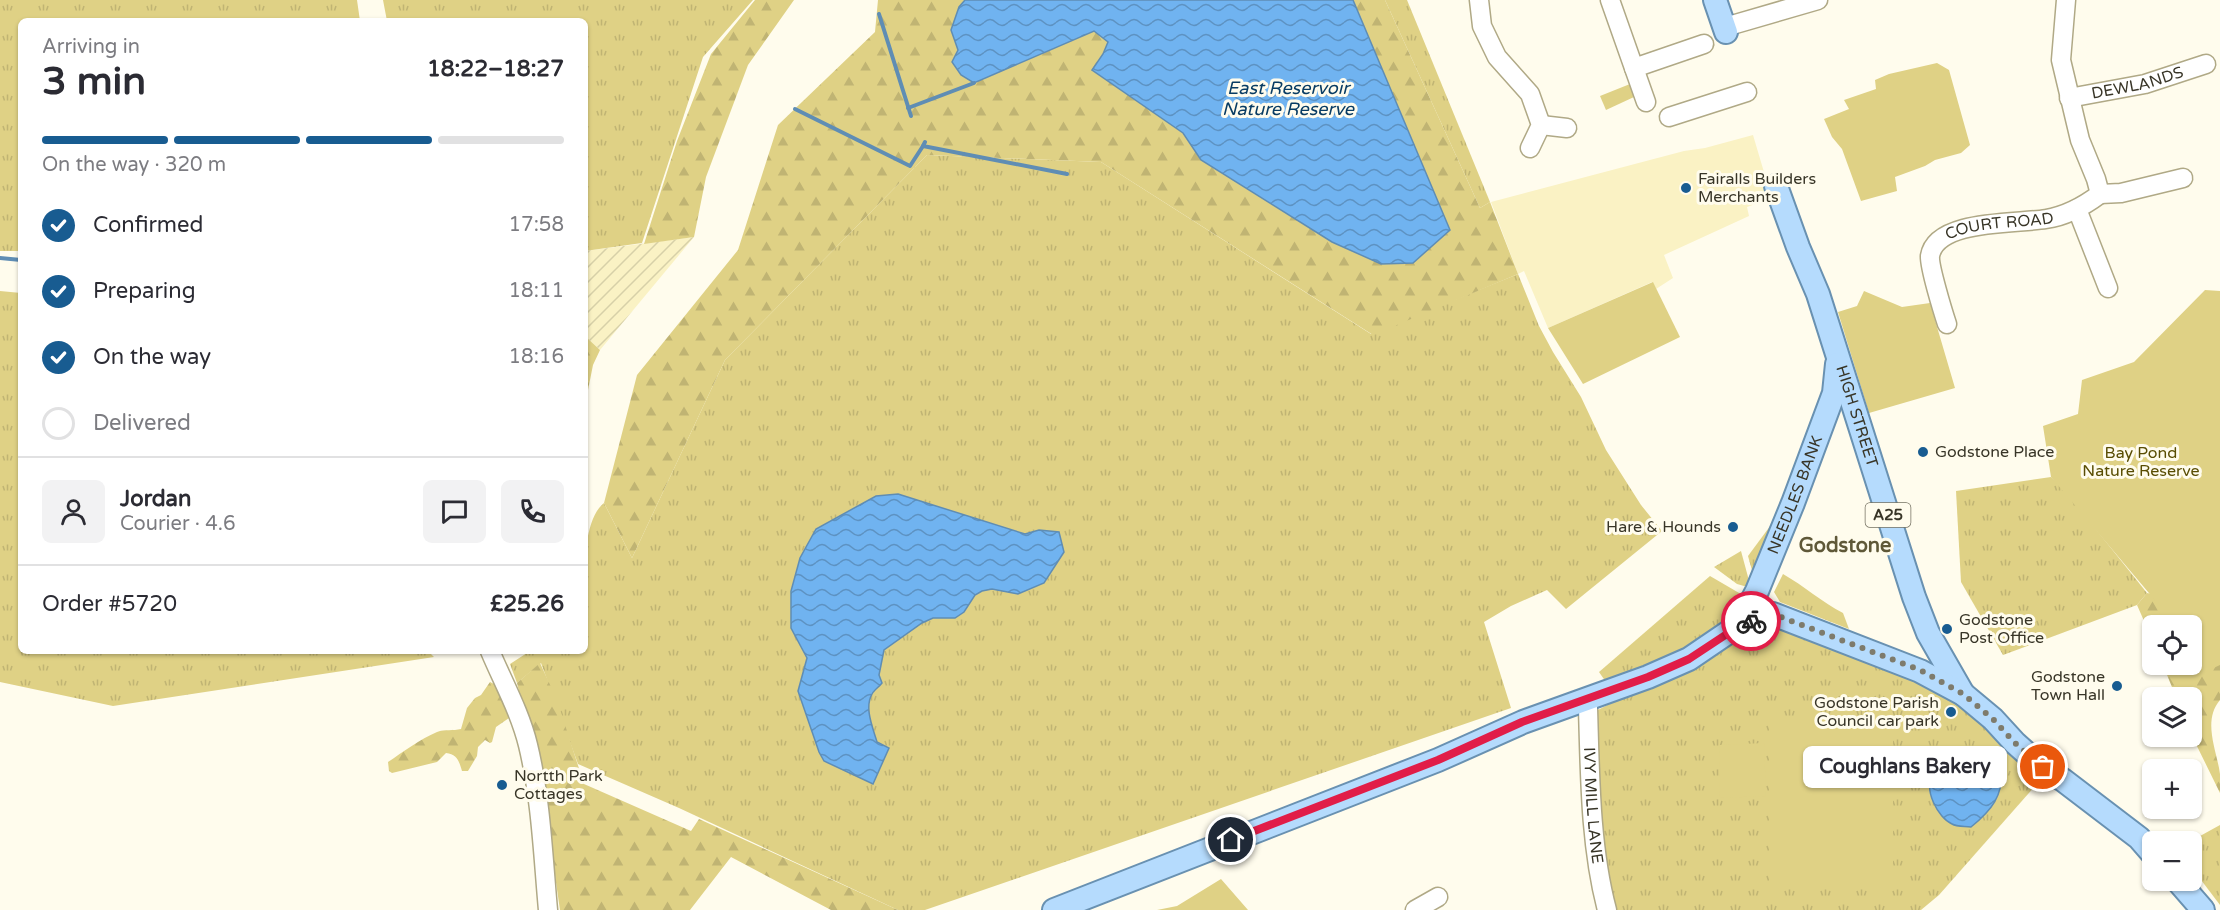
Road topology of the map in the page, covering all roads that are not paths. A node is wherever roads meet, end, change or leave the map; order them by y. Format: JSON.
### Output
{"nodes":[{"id":1,"x":1479,"y":0,"type":"edge"},
{"id":2,"x":1610,"y":0,"type":"edge"},
{"id":3,"x":1715,"y":0,"type":"edge"},
{"id":4,"x":1818,"y":0,"type":"edge"},
{"id":5,"x":2066,"y":0,"type":"edge"},
{"id":6,"x":1725,"y":29,"type":"joint"},
{"id":7,"x":1704,"y":44,"type":"dead end"},
{"id":8,"x":2206,"y":64,"type":"dead end"},
{"id":9,"x":1634,"y":68,"type":"junction"},
{"id":10,"x":1747,"y":92,"type":"dead end"},
{"id":11,"x":2069,"y":98,"type":"junction"},
{"id":12,"x":1646,"y":102,"type":"dead end"},
{"id":13,"x":1669,"y":117,"type":"dead end"},
{"id":14,"x":1541,"y":125,"type":"junction"},
{"id":15,"x":1567,"y":128,"type":"dead end"},
{"id":16,"x":1530,"y":148,"type":"dead end"},
{"id":17,"x":2183,"y":178,"type":"dead end"},
{"id":18,"x":1776,"y":186,"type":"dead end"},
{"id":19,"x":2100,"y":194,"type":"junction"},
{"id":20,"x":2077,"y":209,"type":"junction"},
{"id":21,"x":2108,"y":288,"type":"dead end"},
{"id":22,"x":1947,"y":324,"type":"dead end"},
{"id":23,"x":1837,"y":357,"type":"junction"},
{"id":24,"x":1830,"y":402,"type":"junction"},
{"id":25,"x":1855,"y":410,"type":"junction"},
{"id":26,"x":1763,"y":577,"type":"junction"},
{"id":27,"x":1773,"y":614,"type":"junction"},
{"id":28,"x":1739,"y":626,"type":"junction"},
{"id":29,"x":1938,"y":648,"type":"junction"},
{"id":30,"x":491,"y":654,"type":"edge"},
{"id":31,"x":1920,"y":670,"type":"junction"},
{"id":32,"x":1963,"y":694,"type":"junction"},
{"id":33,"x":1586,"y":701,"type":"junction"},
{"id":34,"x":2142,"y":841,"type":"edge"},
{"id":35,"x":2186,"y":891,"type":"edge"},
{"id":36,"x":1438,"y":897,"type":"dead end"},
{"id":37,"x":548,"y":910,"type":"edge"},
{"id":38,"x":1054,"y":910,"type":"edge"},
{"id":39,"x":1415,"y":910,"type":"edge"},
{"id":40,"x":1607,"y":910,"type":"edge"},
{"id":41,"x":2203,"y":910,"type":"edge"}],
"edges":[{"from":1,"to":14,"type":"street"},
{"from":2,"to":9,"type":"street"},
{"from":3,"to":6,"type":"main road"},
{"from":4,"to":6,"type":"street"},
{"from":5,"to":11,"type":"street","name":"DEWLANDS"},
{"from":7,"to":9,"type":"street"},
{"from":8,"to":11,"type":"street","name":"DEWLANDS"},
{"from":9,"to":12,"type":"street"},
{"from":10,"to":13,"type":"street"},
{"from":11,"to":19,"type":"street","name":"DEWLANDS"},
{"from":14,"to":15,"type":"street"},
{"from":14,"to":16,"type":"street"},
{"from":17,"to":19,"type":"street"},
{"from":18,"to":23,"type":"main road","name":"HIGH STREET","number":"A25"},
{"from":19,"to":20,"type":"street"},
{"from":20,"to":21,"type":"street"},
{"from":20,"to":22,"type":"street","name":"COURT ROAD"},
{"from":23,"to":24,"type":"main road","name":"NEEDLES BANK"},
{"from":23,"to":25,"type":"main road","name":"HIGH STREET","number":"A25"},
{"from":24,"to":25,"type":"main road"},
{"from":24,"to":26,"type":"main road","name":"NEEDLES BANK"},
{"from":25,"to":29,"type":"main road","name":"HIGH STREET","number":"A25"},
{"from":26,"to":27,"type":"main road"},
{"from":26,"to":28,"type":"main road","name":"NEEDLES BANK"},
{"from":27,"to":28,"type":"main road"},
{"from":27,"to":31,"type":"main road"},
{"from":28,"to":33,"type":"main road"},
{"from":29,"to":31,"type":"main road"},
{"from":29,"to":32,"type":"main road","name":"HIGH STREET"},
{"from":30,"to":37,"type":"street"},
{"from":31,"to":32,"type":"main road"},
{"from":32,"to":34,"type":"main road"},
{"from":33,"to":38,"type":"main road"},
{"from":33,"to":40,"type":"street","name":"IVY MILL LANE"},
{"from":35,"to":41,"type":"main road"},
{"from":36,"to":39,"type":"street"}]}
